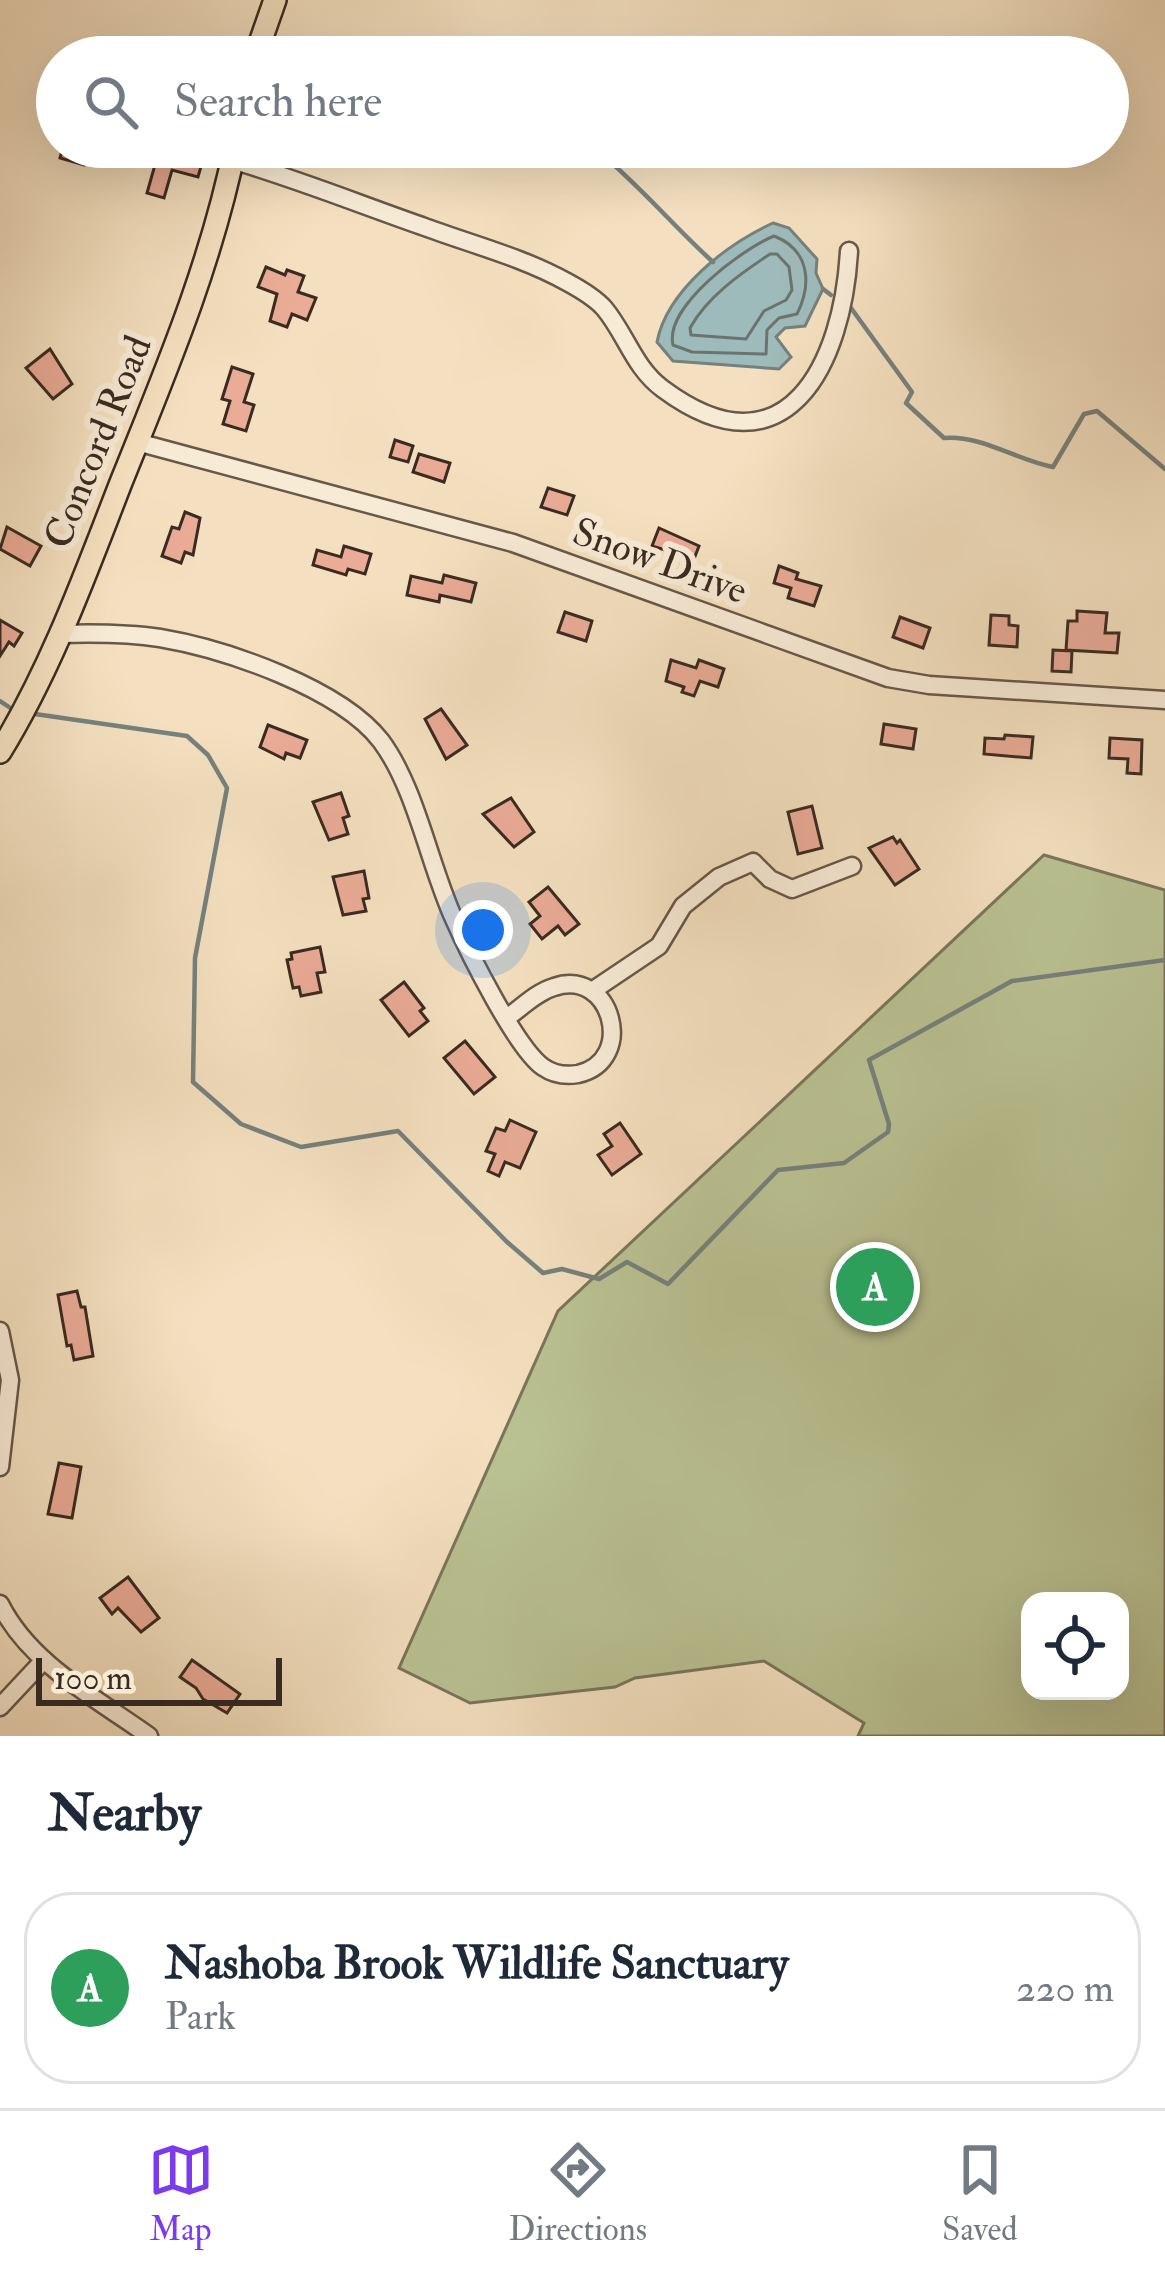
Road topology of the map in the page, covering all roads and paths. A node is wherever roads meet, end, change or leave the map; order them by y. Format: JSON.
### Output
{"nodes":[{"id":1,"x":275,"y":0,"type":"edge"},
{"id":2,"x":262,"y":36,"type":"edge"},
{"id":3,"x":230,"y":168,"type":"edge"},
{"id":4,"x":272,"y":168,"type":"edge"},
{"id":5,"x":849,"y":251,"type":"dead end"},
{"id":6,"x":137,"y":442,"type":"junction"},
{"id":7,"x":60,"y":634,"type":"junction"},
{"id":8,"x":1165,"y":700,"type":"edge"},
{"id":9,"x":0,"y":752,"type":"edge"},
{"id":10,"x":852,"y":866,"type":"dead end"},
{"id":11,"x":592,"y":991,"type":"junction"},
{"id":12,"x":508,"y":1017,"type":"junction"},
{"id":13,"x":0,"y":1331,"type":"edge"},
{"id":14,"x":0,"y":1467,"type":"edge"},
{"id":15,"x":0,"y":1604,"type":"edge"},
{"id":16,"x":44,"y":1660,"type":"junction"},
{"id":17,"x":0,"y":1707,"type":"edge"},
{"id":18,"x":149,"y":1736,"type":"edge"}],
"edges":[{"from":1,"to":2,"type":"main road"},
{"from":3,"to":6,"type":"main road","name":"Concord Road"},
{"from":4,"to":5,"type":"street"},
{"from":6,"to":7,"type":"main road","name":"Concord Road"},
{"from":6,"to":8,"type":"street","name":"Snow Drive"},
{"from":7,"to":9,"type":"main road","name":"Concord Road"},
{"from":7,"to":12,"type":"street"},
{"from":10,"to":11,"type":"street"},
{"from":11,"to":12,"type":"street"},
{"from":11,"to":12,"type":"street"},
{"from":13,"to":14,"type":"street"},
{"from":15,"to":16,"type":"street"},
{"from":16,"to":17,"type":"street"},
{"from":16,"to":18,"type":"street"}]}
